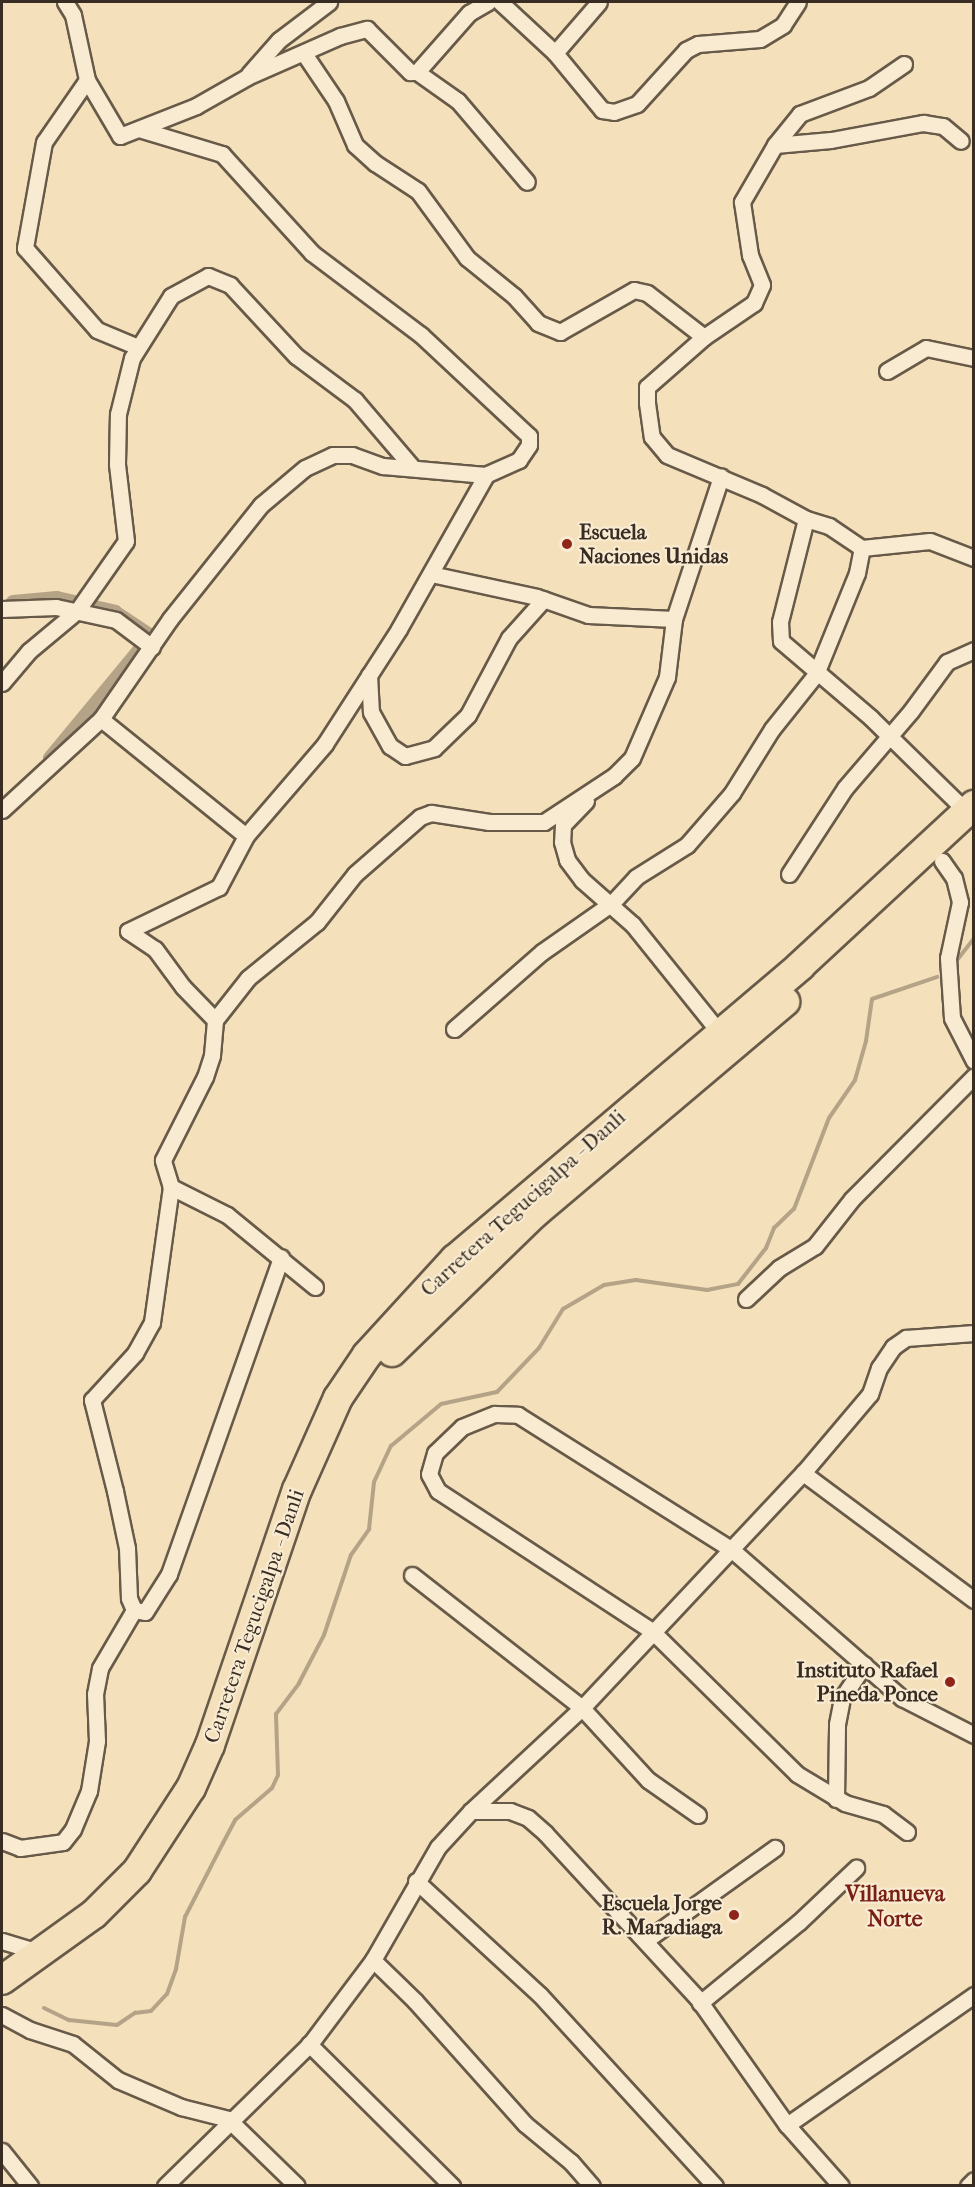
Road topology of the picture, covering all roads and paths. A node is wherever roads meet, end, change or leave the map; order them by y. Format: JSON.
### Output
{"nodes":[{"id":1,"x":65,"y":2,"type":"edge"},
{"id":2,"x":329,"y":2,"type":"edge"},
{"id":3,"x":488,"y":2,"type":"edge"},
{"id":4,"x":500,"y":2,"type":"edge"},
{"id":5,"x":599,"y":2,"type":"edge"},
{"id":6,"x":798,"y":2,"type":"edge"},
{"id":7,"x":555,"y":53,"type":"junction"},
{"id":8,"x":305,"y":55,"type":"junction"},
{"id":9,"x":904,"y":64,"type":"dead end"},
{"id":10,"x":417,"y":72,"type":"junction"},
{"id":11,"x":247,"y":77,"type":"junction"},
{"id":12,"x":87,"y":80,"type":"junction"},
{"id":13,"x":139,"y":129,"type":"junction"},
{"id":14,"x":961,"y":141,"type":"dead end"},
{"id":15,"x":775,"y":145,"type":"junction"},
{"id":16,"x":527,"y":182,"type":"dead end"},
{"id":17,"x":704,"y":337,"type":"junction"},
{"id":18,"x":138,"y":347,"type":"junction"},
{"id":19,"x":974,"y":358,"type":"edge"},
{"id":20,"x":887,"y":371,"type":"dead end"},
{"id":21,"x":412,"y":467,"type":"junction"},
{"id":22,"x":486,"y":476,"type":"junction"},
{"id":23,"x":721,"y":477,"type":"junction"},
{"id":24,"x":807,"y":519,"type":"junction"},
{"id":25,"x":862,"y":548,"type":"junction"},
{"id":26,"x":974,"y":558,"type":"edge"},
{"id":27,"x":430,"y":574,"type":"junction"},
{"id":28,"x":544,"y":600,"type":"junction"},
{"id":29,"x":2,"y":609,"type":"edge"},
{"id":30,"x":78,"y":611,"type":"junction"},
{"id":31,"x":674,"y":619,"type":"junction"},
{"id":32,"x":152,"y":647,"type":"junction"},
{"id":33,"x":974,"y":650,"type":"edge"},
{"id":34,"x":816,"y":674,"type":"junction"},
{"id":35,"x":369,"y":675,"type":"junction"},
{"id":36,"x":2,"y":683,"type":"edge"},
{"id":37,"x":101,"y":719,"type":"junction"},
{"id":38,"x":888,"y":738,"type":"junction"},
{"id":39,"x":598,"y":784,"type":"junction"},
{"id":40,"x":2,"y":810,"type":"edge"},
{"id":41,"x":971,"y":815,"type":"edge"},
{"id":42,"x":246,"y":836,"type":"junction"},
{"id":43,"x":942,"y":861,"type":"junction"},
{"id":44,"x":789,"y":874,"type":"dead end"},
{"id":45,"x":612,"y":903,"type":"junction"},
{"id":46,"x":215,"y":1020,"type":"junction"},
{"id":47,"x":454,"y":1029,"type":"dead end"},
{"id":48,"x":727,"y":1041,"type":"junction"},
{"id":49,"x":974,"y":1061,"type":"edge"},
{"id":50,"x":974,"y":1076,"type":"edge"},
{"id":51,"x":171,"y":1187,"type":"junction"},
{"id":52,"x":281,"y":1257,"type":"junction"},
{"id":53,"x":315,"y":1287,"type":"dead end"},
{"id":54,"x":746,"y":1299,"type":"dead end"},
{"id":55,"x":974,"y":1334,"type":"edge"},
{"id":56,"x":803,"y":1473,"type":"junction"},
{"id":57,"x":731,"y":1549,"type":"junction"},
{"id":58,"x":412,"y":1575,"type":"dead end"},
{"id":59,"x":974,"y":1600,"type":"edge"},
{"id":60,"x":134,"y":1610,"type":"junction"},
{"id":61,"x":652,"y":1631,"type":"junction"},
{"id":62,"x":864,"y":1665,"type":"junction"},
{"id":63,"x":582,"y":1708,"type":"junction"},
{"id":64,"x":974,"y":1735,"type":"edge"},
{"id":65,"x":836,"y":1799,"type":"junction"},
{"id":66,"x":471,"y":1810,"type":"junction"},
{"id":67,"x":698,"y":1815,"type":"dead end"},
{"id":68,"x":907,"y":1832,"type":"dead end"},
{"id":69,"x":2,"y":1841,"type":"edge"},
{"id":70,"x":775,"y":1848,"type":"dead end"},
{"id":71,"x":856,"y":1868,"type":"dead end"},
{"id":72,"x":416,"y":1881,"type":"junction"},
{"id":73,"x":2,"y":1941,"type":"edge"},
{"id":74,"x":645,"y":1941,"type":"junction"},
{"id":75,"x":48,"y":1956,"type":"junction"},
{"id":76,"x":373,"y":1960,"type":"junction"},
{"id":77,"x":2,"y":1980,"type":"edge"},
{"id":78,"x":974,"y":1995,"type":"edge"},
{"id":79,"x":2,"y":2000,"type":"edge"},
{"id":80,"x":700,"y":2003,"type":"junction"},
{"id":81,"x":2,"y":2015,"type":"edge"},
{"id":82,"x":309,"y":2044,"type":"junction"},
{"id":83,"x":228,"y":2120,"type":"junction"},
{"id":84,"x":787,"y":2125,"type":"junction"},
{"id":85,"x":2,"y":2151,"type":"edge"},
{"id":86,"x":974,"y":2180,"type":"edge"},
{"id":87,"x":30,"y":2186,"type":"edge"},
{"id":88,"x":165,"y":2186,"type":"edge"},
{"id":89,"x":297,"y":2186,"type":"edge"},
{"id":90,"x":452,"y":2186,"type":"edge"},
{"id":91,"x":592,"y":2186,"type":"edge"},
{"id":92,"x":715,"y":2186,"type":"edge"},
{"id":93,"x":841,"y":2186,"type":"edge"},
{"id":94,"x":968,"y":2186,"type":"edge"}],
"edges":[{"from":1,"to":12,"type":"street"},
{"from":2,"to":11,"type":"street"},
{"from":3,"to":10,"type":"street"},
{"from":4,"to":7,"type":"street"},
{"from":5,"to":7,"type":"street"},
{"from":6,"to":7,"type":"street"},
{"from":8,"to":10,"type":"street"},
{"from":8,"to":11,"type":"street"},
{"from":8,"to":17,"type":"street"},
{"from":9,"to":15,"type":"street"},
{"from":10,"to":16,"type":"street"},
{"from":11,"to":13,"type":"street"},
{"from":12,"to":13,"type":"street"},
{"from":12,"to":18,"type":"street"},
{"from":13,"to":22,"type":"street"},
{"from":14,"to":15,"type":"street"},
{"from":15,"to":17,"type":"street"},
{"from":17,"to":23,"type":"street"},
{"from":18,"to":21,"type":"street"},
{"from":18,"to":30,"type":"street"},
{"from":19,"to":20,"type":"street"},
{"from":21,"to":22,"type":"street"},
{"from":21,"to":32,"type":"street"},
{"from":22,"to":27,"type":"street"},
{"from":23,"to":24,"type":"street"},
{"from":23,"to":31,"type":"street"},
{"from":24,"to":25,"type":"street"},
{"from":24,"to":34,"type":"street"},
{"from":25,"to":26,"type":"street"},
{"from":25,"to":34,"type":"street"},
{"from":27,"to":28,"type":"street"},
{"from":27,"to":35,"type":"street"},
{"from":28,"to":31,"type":"street"},
{"from":28,"to":35,"type":"street"},
{"from":29,"to":30,"type":"street"},
{"from":30,"to":32,"type":"street"},
{"from":30,"to":36,"type":"street"},
{"from":31,"to":39,"type":"street"},
{"from":32,"to":37,"type":"street"},
{"from":33,"to":38,"type":"street"},
{"from":34,"to":38,"type":"street"},
{"from":34,"to":45,"type":"street"},
{"from":35,"to":42,"type":"street"},
{"from":37,"to":40,"type":"street"},
{"from":37,"to":42,"type":"street"},
{"from":38,"to":41,"type":"street"},
{"from":38,"to":44,"type":"street"},
{"from":39,"to":45,"type":"street"},
{"from":39,"to":46,"type":"street"},
{"from":41,"to":43,"type":"highway","name":"Carretera Tegucigalpa - Danli"},
{"from":41,"to":48,"type":"highway","name":"Carretera Tegucigalpa - Danli"},
{"from":42,"to":46,"type":"street"},
{"from":43,"to":48,"type":"highway","name":"Carretera Tegucigalpa - Danli"},
{"from":43,"to":49,"type":"street"},
{"from":45,"to":47,"type":"street"},
{"from":45,"to":48,"type":"street"},
{"from":46,"to":51,"type":"street"},
{"from":48,"to":75,"type":"highway","name":"Carretera Tegucigalpa - Danli"},
{"from":50,"to":54,"type":"street"},
{"from":51,"to":52,"type":"street"},
{"from":51,"to":60,"type":"street"},
{"from":52,"to":53,"type":"street"},
{"from":52,"to":60,"type":"street"},
{"from":55,"to":56,"type":"street"},
{"from":56,"to":57,"type":"street"},
{"from":56,"to":59,"type":"street"},
{"from":57,"to":61,"type":"street"},
{"from":57,"to":61,"type":"street"},
{"from":57,"to":62,"type":"street"},
{"from":58,"to":63,"type":"street"},
{"from":60,"to":69,"type":"street"},
{"from":61,"to":63,"type":"street"},
{"from":61,"to":65,"type":"street"},
{"from":62,"to":64,"type":"street"},
{"from":62,"to":65,"type":"street"},
{"from":63,"to":66,"type":"street"},
{"from":63,"to":67,"type":"street"},
{"from":65,"to":68,"type":"street"},
{"from":66,"to":72,"type":"street"},
{"from":66,"to":74,"type":"street"},
{"from":70,"to":74,"type":"street"},
{"from":71,"to":80,"type":"street"},
{"from":72,"to":76,"type":"street"},
{"from":72,"to":92,"type":"street"},
{"from":73,"to":75,"type":"street"},
{"from":74,"to":80,"type":"street"},
{"from":75,"to":77,"type":"highway","name":"Carretera Tegucigalpa - Danli"},
{"from":75,"to":79,"type":"highway","name":"Carretera Tegucigalpa - Danli"},
{"from":76,"to":82,"type":"street"},
{"from":76,"to":91,"type":"street"},
{"from":78,"to":84,"type":"street"},
{"from":80,"to":84,"type":"street"},
{"from":81,"to":83,"type":"street"},
{"from":82,"to":83,"type":"street"},
{"from":82,"to":90,"type":"street"},
{"from":83,"to":88,"type":"street"},
{"from":83,"to":89,"type":"street"},
{"from":84,"to":93,"type":"street"},
{"from":85,"to":87,"type":"street"},
{"from":86,"to":94,"type":"street"}]}
